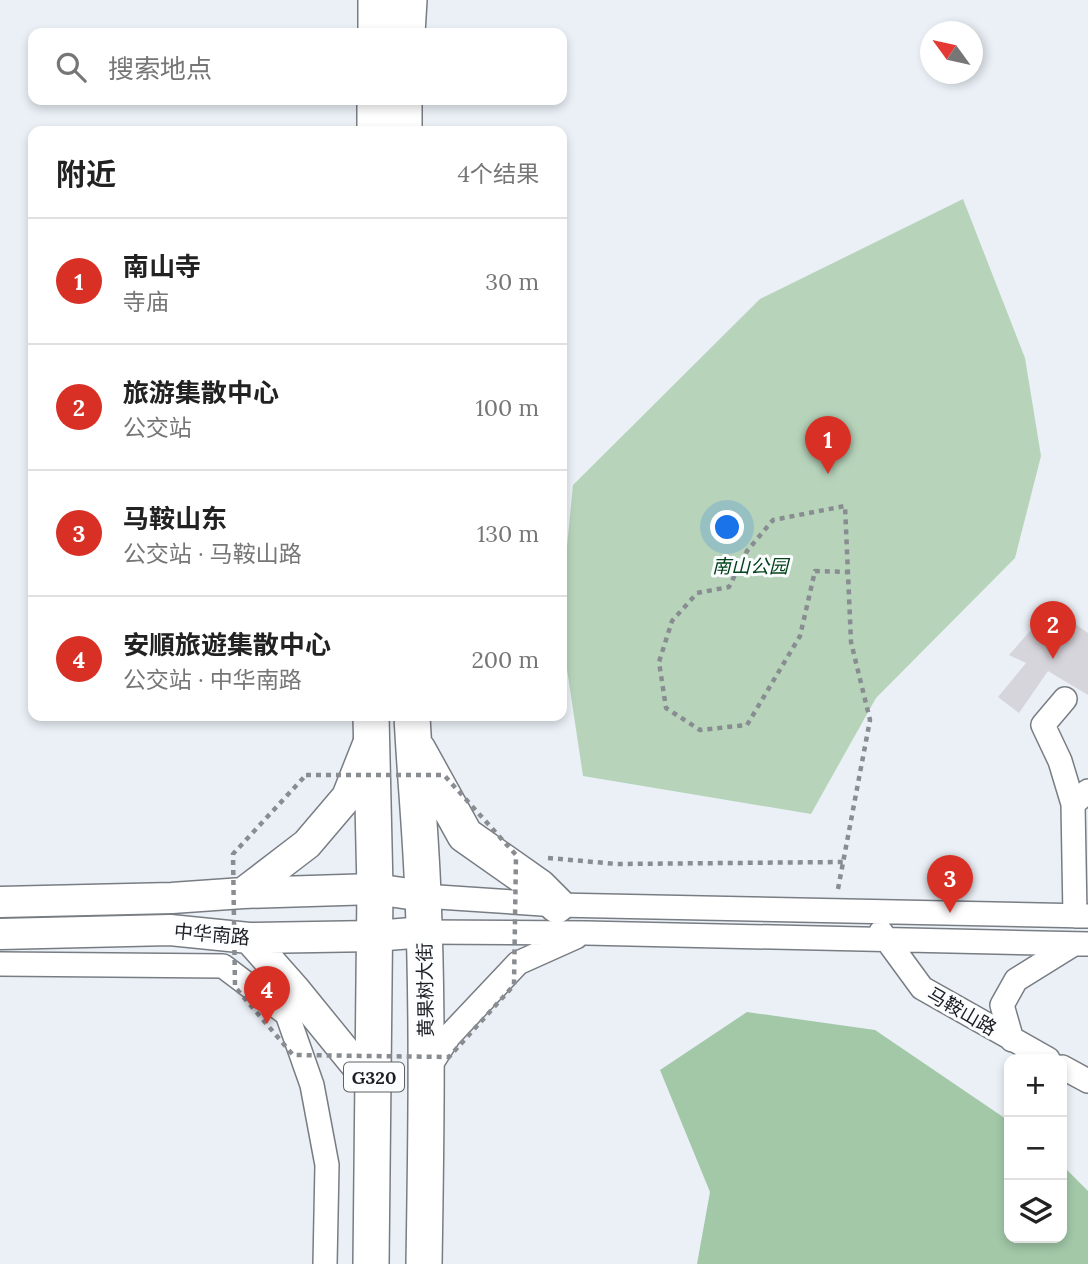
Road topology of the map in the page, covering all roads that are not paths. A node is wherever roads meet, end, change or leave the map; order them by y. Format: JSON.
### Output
{"nodes":[{"id":1,"x":376,"y":0,"type":"edge"},
{"id":2,"x":409,"y":0,"type":"edge"},
{"id":3,"x":376,"y":28,"type":"edge"},
{"id":4,"x":407,"y":28,"type":"edge"},
{"id":5,"x":375,"y":105,"type":"edge"},
{"id":6,"x":404,"y":105,"type":"edge"},
{"id":7,"x":375,"y":126,"type":"edge"},
{"id":8,"x":404,"y":126,"type":"edge"},
{"id":9,"x":1065,"y":699,"type":"dead end"},
{"id":10,"x":371,"y":725,"type":"edge"},
{"id":11,"x":413,"y":728,"type":"edge"},
{"id":12,"x":1080,"y":798,"type":"edge"},
{"id":13,"x":375,"y":889,"type":"junction"},
{"id":14,"x":243,"y":893,"type":"junction"},
{"id":15,"x":423,"y":896,"type":"junction"},
{"id":16,"x":0,"y":902,"type":"edge"},
{"id":17,"x":557,"y":905,"type":"junction"},
{"id":18,"x":867,"y":911,"type":"junction"},
{"id":19,"x":1081,"y":916,"type":"edge"},
{"id":20,"x":424,"y":932,"type":"junction"},
{"id":21,"x":586,"y":933,"type":"junction"},
{"id":22,"x":0,"y":934,"type":"edge"},
{"id":23,"x":374,"y":936,"type":"junction"},
{"id":24,"x":249,"y":938,"type":"junction"},
{"id":25,"x":886,"y":939,"type":"junction"},
{"id":26,"x":1082,"y":944,"type":"edge"},
{"id":27,"x":0,"y":964,"type":"edge"},
{"id":28,"x":1012,"y":1040,"type":"junction"},
{"id":29,"x":1039,"y":1054,"type":"edge"},
{"id":30,"x":1067,"y":1070,"type":"edge"},
{"id":31,"x":426,"y":1071,"type":"junction"},
{"id":32,"x":1088,"y":1081,"type":"edge"},
{"id":33,"x":374,"y":1087,"type":"junction"},
{"id":34,"x":325,"y":1264,"type":"edge"},
{"id":35,"x":371,"y":1264,"type":"edge"},
{"id":36,"x":424,"y":1264,"type":"edge"}],
"edges":[{"from":1,"to":3,"type":"highway"},
{"from":2,"to":4,"type":"highway"},
{"from":5,"to":7,"type":"highway"},
{"from":6,"to":8,"type":"highway"},
{"from":9,"to":12,"type":"street"},
{"from":10,"to":13,"type":"highway","number":"G320"},
{"from":10,"to":14,"type":"main road"},
{"from":11,"to":15,"type":"highway","name":"黄果树大街","number":"G320"},
{"from":11,"to":17,"type":"highway"},
{"from":12,"to":19,"type":"street"},
{"from":13,"to":14,"type":"main road","name":"中华南路"},
{"from":13,"to":15,"type":"main road","name":"中华南路"},
{"from":13,"to":23,"type":"highway","number":"G320"},
{"from":14,"to":16,"type":"main road","name":"中华南路"},
{"from":15,"to":17,"type":"street"},
{"from":15,"to":20,"type":"highway","name":"黄果树大街","number":"G320"},
{"from":17,"to":18,"type":"street"},
{"from":18,"to":19,"type":"street"},
{"from":18,"to":25,"type":"street","name":"马鞍山路"},
{"from":20,"to":21,"type":"street"},
{"from":20,"to":23,"type":"main road","name":"中华南路"},
{"from":20,"to":31,"type":"highway","name":"黄果树大街","number":"G320"},
{"from":21,"to":25,"type":"street"},
{"from":21,"to":31,"type":"street"},
{"from":22,"to":24,"type":"main road","name":"中华南路"},
{"from":23,"to":24,"type":"main road","name":"中华南路"},
{"from":23,"to":33,"type":"highway","number":"G320"},
{"from":24,"to":33,"type":"main road"},
{"from":25,"to":26,"type":"street"},
{"from":25,"to":28,"type":"street","name":"马鞍山路"},
{"from":26,"to":28,"type":"street"},
{"from":27,"to":34,"type":"street"},
{"from":28,"to":29,"type":"street","name":"马鞍山路"},
{"from":30,"to":32,"type":"street"},
{"from":31,"to":36,"type":"highway","name":"黄果树大街","number":"G320"},
{"from":33,"to":35,"type":"highway","number":"G320"}]}
